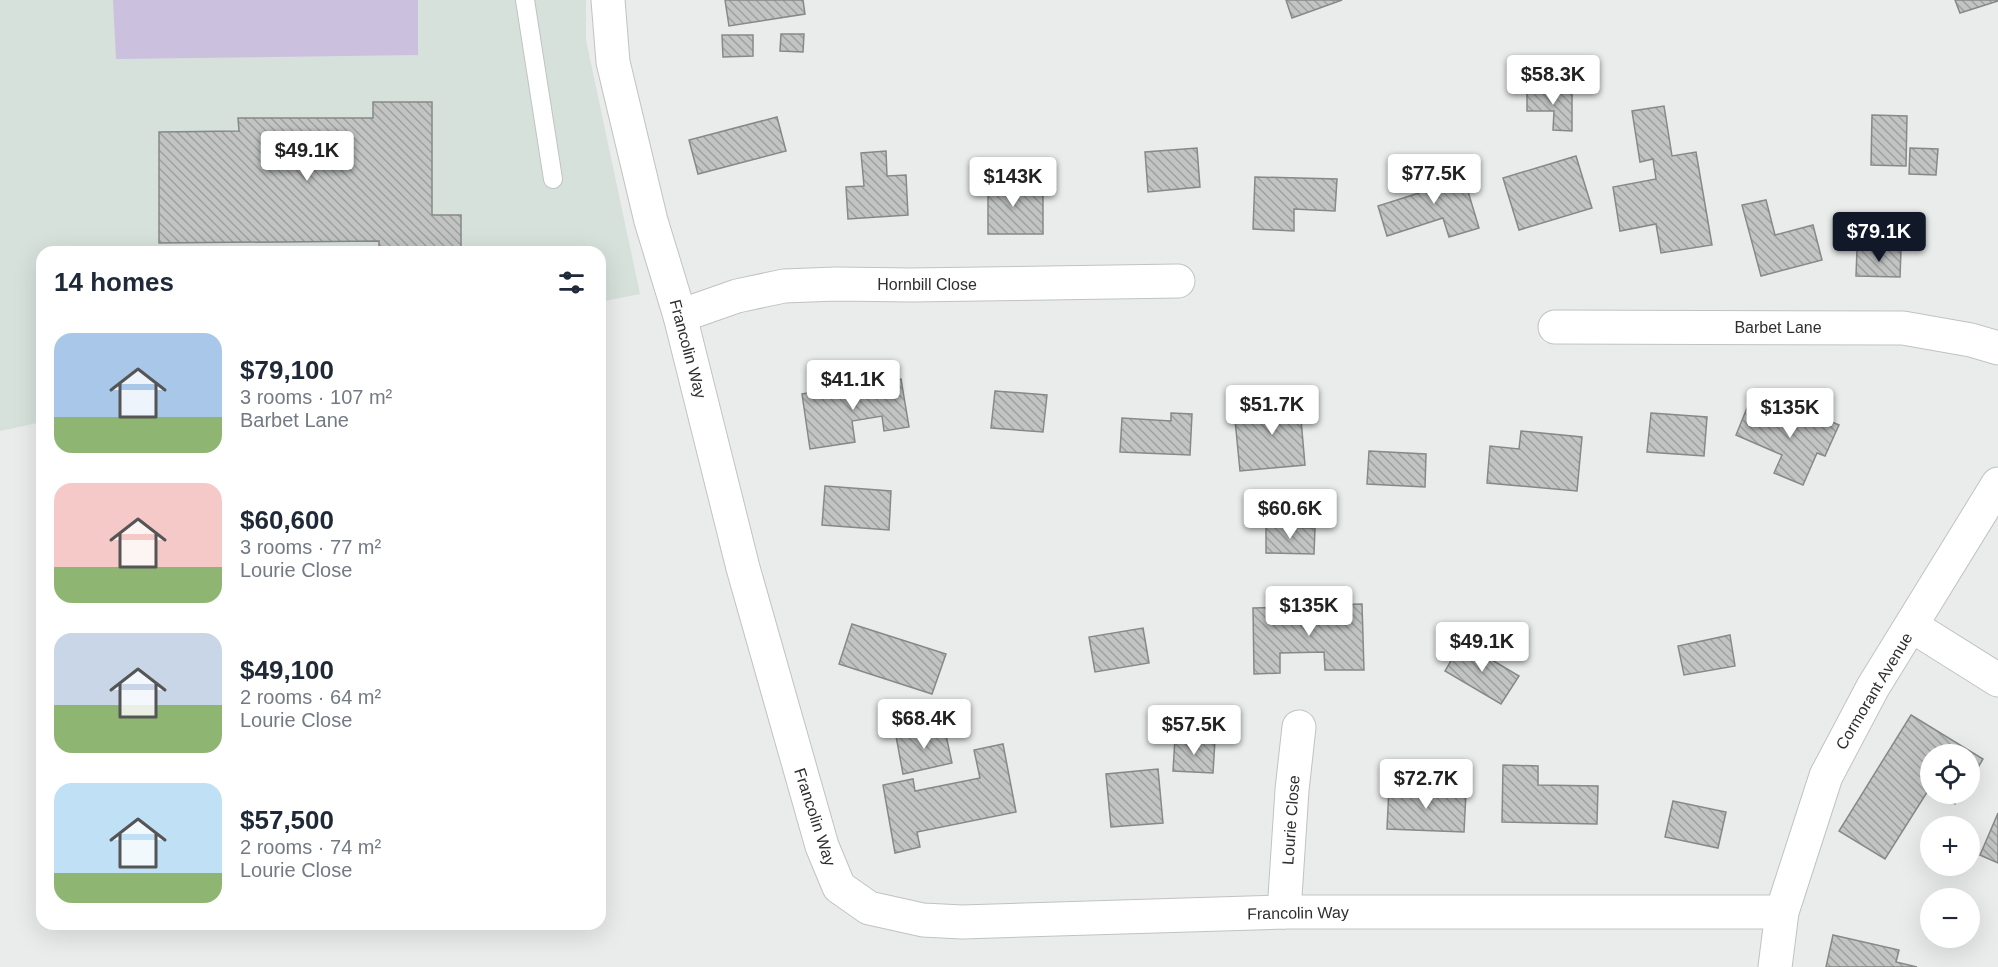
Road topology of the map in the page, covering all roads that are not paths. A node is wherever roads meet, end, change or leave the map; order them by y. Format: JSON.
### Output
{"nodes":[{"id":1,"x":525,"y":0,"type":"edge"},
{"id":2,"x":608,"y":0,"type":"edge"},
{"id":3,"x":553,"y":179,"type":"dead end"},
{"id":4,"x":1178,"y":281,"type":"dead end"},
{"id":5,"x":681,"y":316,"type":"junction"},
{"id":6,"x":1555,"y":327,"type":"dead end"},
{"id":7,"x":1998,"y":348,"type":"edge"},
{"id":8,"x":1998,"y":484,"type":"edge"},
{"id":9,"x":1912,"y":626,"type":"junction"},
{"id":10,"x":1998,"y":680,"type":"edge"},
{"id":11,"x":1299,"y":727,"type":"dead end"},
{"id":12,"x":1284,"y":912,"type":"junction"},
{"id":13,"x":1782,"y":912,"type":"junction"},
{"id":14,"x":1775,"y":967,"type":"edge"}],
"edges":[{"from":1,"to":3,"type":"lane"},
{"from":2,"to":5,"type":"street","name":"Francolin Way"},
{"from":4,"to":5,"type":"street","name":"Hornbill Close"},
{"from":5,"to":12,"type":"street","name":"Francolin Way"},
{"from":6,"to":7,"type":"street","name":"Barbet Lane"},
{"from":8,"to":9,"type":"street","name":"Cormorant Avenue"},
{"from":9,"to":10,"type":"street"},
{"from":9,"to":13,"type":"street","name":"Cormorant Avenue"},
{"from":11,"to":12,"type":"street","name":"Lourie Close"},
{"from":12,"to":13,"type":"street","name":"Francolin Way"},
{"from":13,"to":14,"type":"street","name":"Cormorant Avenue"}]}
